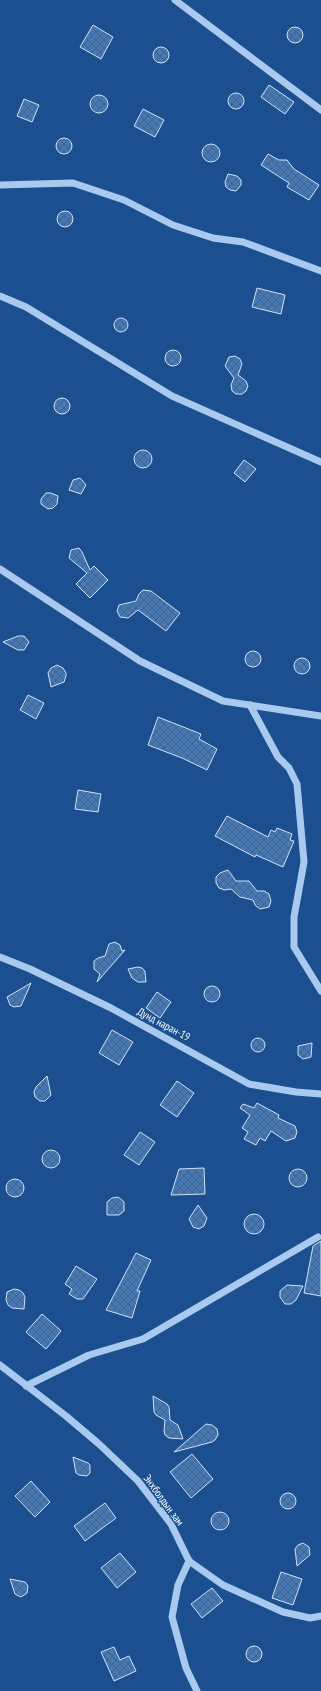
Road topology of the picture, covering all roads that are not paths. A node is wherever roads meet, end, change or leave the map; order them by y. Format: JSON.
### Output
{"nodes":[{"id":1,"x":175,"y":0,"type":"edge"},
{"id":2,"x":321,"y":110,"type":"edge"},
{"id":3,"x":0,"y":185,"type":"edge"},
{"id":4,"x":321,"y":271,"type":"edge"},
{"id":5,"x":0,"y":296,"type":"edge"},
{"id":6,"x":321,"y":462,"type":"edge"},
{"id":7,"x":0,"y":569,"type":"edge"},
{"id":8,"x":250,"y":705,"type":"junction"},
{"id":9,"x":321,"y":716,"type":"edge"},
{"id":10,"x":0,"y":957,"type":"edge"},
{"id":11,"x":321,"y":991,"type":"edge"},
{"id":12,"x":321,"y":1094,"type":"edge"},
{"id":13,"x":318,"y":1237,"type":"dead end"},
{"id":14,"x":0,"y":1365,"type":"edge"},
{"id":15,"x":26,"y":1386,"type":"junction"},
{"id":16,"x":189,"y":1561,"type":"junction"},
{"id":17,"x":321,"y":1616,"type":"edge"},
{"id":18,"x":196,"y":1691,"type":"edge"}],
"edges":[{"from":1,"to":2,"type":"street"},
{"from":3,"to":4,"type":"street"},
{"from":5,"to":6,"type":"street"},
{"from":7,"to":8,"type":"street"},
{"from":8,"to":9,"type":"street"},
{"from":8,"to":11,"type":"street"},
{"from":10,"to":12,"type":"street","name":"Дунд наран-19"},
{"from":13,"to":15,"type":"street"},
{"from":14,"to":15,"type":"street","name":"Энхболдын зам"},
{"from":15,"to":16,"type":"street","name":"Энхболдын зам"},
{"from":16,"to":17,"type":"street","name":"Энхболдын зам"},
{"from":16,"to":18,"type":"street"}]}
